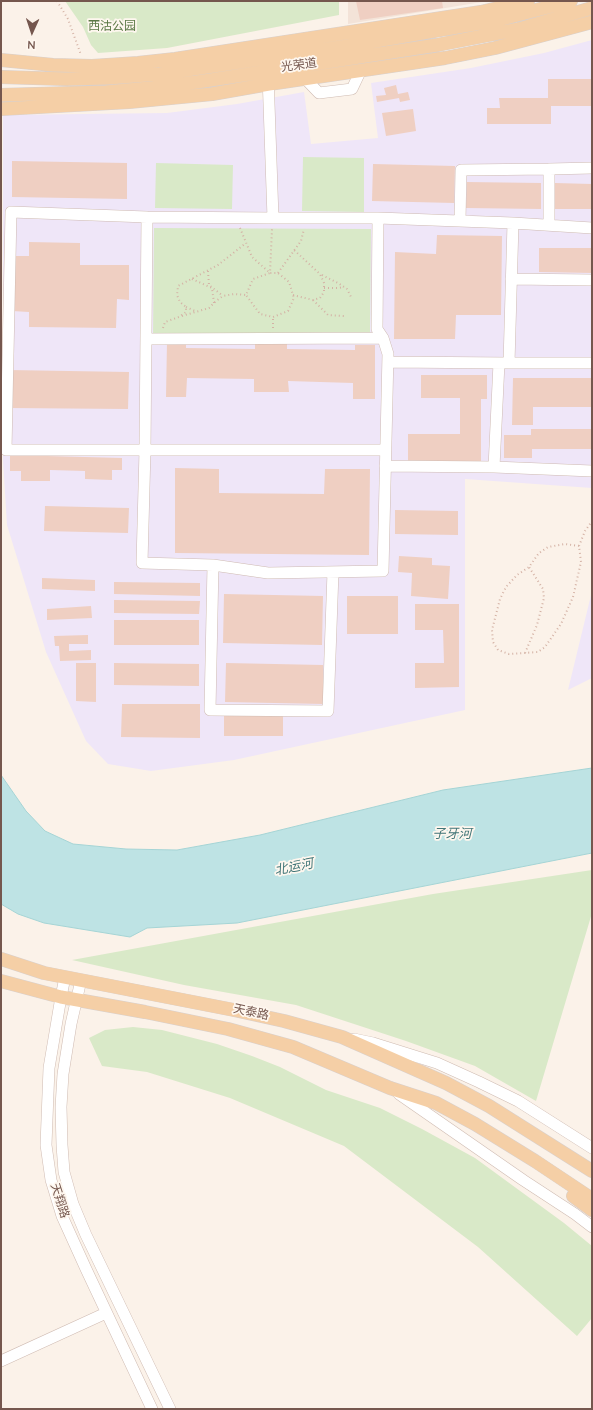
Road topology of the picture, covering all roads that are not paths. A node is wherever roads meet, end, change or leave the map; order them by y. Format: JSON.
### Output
{"nodes":[{"id":1,"x":528,"y":1,"type":"edge"},
{"id":2,"x":571,"y":1,"type":"edge"},
{"id":3,"x":592,"y":8,"type":"edge"},
{"id":4,"x":592,"y":22,"type":"edge"},
{"id":5,"x":266,"y":45,"type":"junction"},
{"id":6,"x":5,"y":59,"type":"edge"},
{"id":7,"x":294,"y":67,"type":"junction"},
{"id":8,"x":268,"y":71,"type":"junction"},
{"id":9,"x":1,"y":77,"type":"edge"},
{"id":10,"x":305,"y":78,"type":"junction"},
{"id":11,"x":1,"y":95,"type":"edge"},
{"id":12,"x":1,"y":109,"type":"edge"},
{"id":13,"x":550,"y":168,"type":"junction"},
{"id":14,"x":592,"y":168,"type":"edge"},
{"id":15,"x":147,"y":217,"type":"junction"},
{"id":16,"x":273,"y":218,"type":"junction"},
{"id":17,"x":378,"y":218,"type":"junction"},
{"id":18,"x":460,"y":221,"type":"junction"},
{"id":19,"x":513,"y":223,"type":"junction"},
{"id":20,"x":549,"y":225,"type":"junction"},
{"id":21,"x":592,"y":228,"type":"edge"},
{"id":22,"x":511,"y":279,"type":"junction"},
{"id":23,"x":592,"y":280,"type":"edge"},
{"id":24,"x":383,"y":338,"type":"junction"},
{"id":25,"x":146,"y":339,"type":"junction"},
{"id":26,"x":388,"y":362,"type":"junction"},
{"id":27,"x":504,"y":363,"type":"junction"},
{"id":28,"x":592,"y":363,"type":"edge"},
{"id":29,"x":145,"y":450,"type":"junction"},
{"id":30,"x":385,"y":450,"type":"junction"},
{"id":31,"x":385,"y":466,"type":"junction"},
{"id":32,"x":494,"y":467,"type":"junction"},
{"id":33,"x":592,"y":471,"type":"edge"},
{"id":34,"x":213,"y":566,"type":"junction"},
{"id":35,"x":332,"y":572,"type":"junction"},
{"id":36,"x":1,"y":959,"type":"edge"},
{"id":37,"x":65,"y":977,"type":"junction"},
{"id":38,"x":81,"y":980,"type":"junction"},
{"id":39,"x":1,"y":981,"type":"edge"},
{"id":40,"x":61,"y":997,"type":"junction"},
{"id":41,"x":76,"y":999,"type":"junction"},
{"id":42,"x":342,"y":1037,"type":"junction"},
{"id":43,"x":390,"y":1088,"type":"junction"},
{"id":44,"x":475,"y":1124,"type":"junction"},
{"id":45,"x":592,"y":1148,"type":"edge"},
{"id":46,"x":592,"y":1171,"type":"edge"},
{"id":47,"x":592,"y":1199,"type":"edge"},
{"id":48,"x":592,"y":1210,"type":"edge"},
{"id":49,"x":592,"y":1227,"type":"edge"},
{"id":50,"x":106,"y":1313,"type":"junction"},
{"id":51,"x":2,"y":1357,"type":"edge"},
{"id":52,"x":152,"y":1409,"type":"edge"},
{"id":53,"x":170,"y":1409,"type":"edge"}],
"edges":[{"from":1,"to":5,"type":"main road"},
{"from":2,"to":8,"type":"main road","name":"光荣道"},
{"from":3,"to":7,"type":"main road","name":"光荣道"},
{"from":4,"to":10,"type":"main road"},
{"from":5,"to":6,"type":"main road"},
{"from":5,"to":8,"type":"street"},
{"from":7,"to":8,"type":"main road","name":"光荣道"},
{"from":7,"to":10,"type":"street"},
{"from":8,"to":9,"type":"main road","name":"光荣道"},
{"from":8,"to":10,"type":"main road"},
{"from":8,"to":11,"type":"main road","name":"光荣道"},
{"from":8,"to":12,"type":"main road"},
{"from":8,"to":16,"type":"street"},
{"from":13,"to":14,"type":"street"},
{"from":13,"to":18,"type":"street"},
{"from":13,"to":20,"type":"street"},
{"from":15,"to":16,"type":"street"},
{"from":15,"to":25,"type":"street"},
{"from":15,"to":29,"type":"street"},
{"from":16,"to":17,"type":"street"},
{"from":17,"to":18,"type":"street"},
{"from":17,"to":24,"type":"street"},
{"from":18,"to":19,"type":"street"},
{"from":19,"to":20,"type":"street"},
{"from":19,"to":22,"type":"street"},
{"from":20,"to":21,"type":"street"},
{"from":22,"to":23,"type":"street"},
{"from":22,"to":27,"type":"street"},
{"from":24,"to":25,"type":"street"},
{"from":24,"to":26,"type":"street"},
{"from":25,"to":29,"type":"street"},
{"from":26,"to":27,"type":"street"},
{"from":26,"to":30,"type":"street"},
{"from":27,"to":28,"type":"street"},
{"from":27,"to":32,"type":"street"},
{"from":29,"to":30,"type":"street"},
{"from":29,"to":34,"type":"street"},
{"from":30,"to":31,"type":"street"},
{"from":31,"to":32,"type":"street"},
{"from":31,"to":35,"type":"street"},
{"from":32,"to":33,"type":"street"},
{"from":34,"to":35,"type":"street"},
{"from":34,"to":35,"type":"street"},
{"from":36,"to":37,"type":"main road","name":"天泰路"},
{"from":37,"to":38,"type":"main road","name":"天泰路"},
{"from":37,"to":40,"type":"street","name":"天翔路"},
{"from":38,"to":41,"type":"street","name":"天翔路"},
{"from":38,"to":42,"type":"main road","name":"天泰路"},
{"from":39,"to":40,"type":"main road","name":"天泰路"},
{"from":40,"to":41,"type":"main road","name":"天泰路"},
{"from":40,"to":50,"type":"street","name":"天翔路"},
{"from":41,"to":43,"type":"main road","name":"天泰路"},
{"from":41,"to":53,"type":"street","name":"天翔路"},
{"from":42,"to":45,"type":"street"},
{"from":42,"to":46,"type":"main road","name":"天泰路"},
{"from":43,"to":44,"type":"main road","name":"天泰路"},
{"from":43,"to":49,"type":"street"},
{"from":44,"to":47,"type":"main road"},
{"from":44,"to":48,"type":"main road"},
{"from":50,"to":51,"type":"street"},
{"from":50,"to":52,"type":"street","name":"天翔路"}]}
